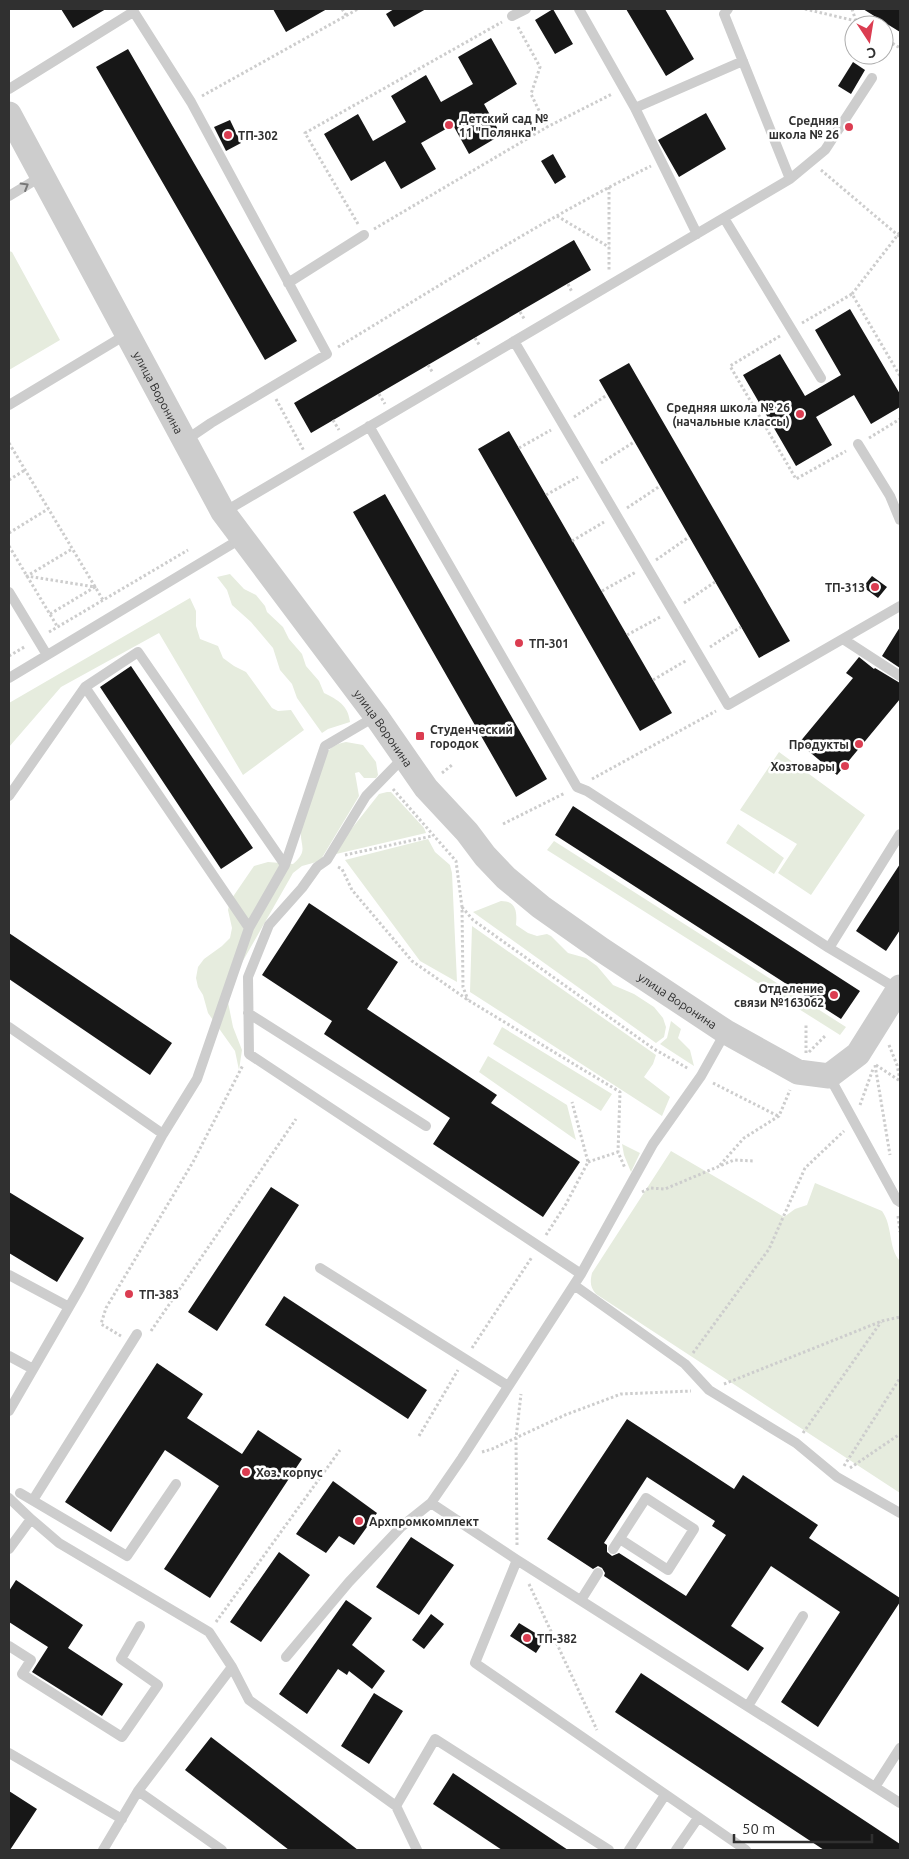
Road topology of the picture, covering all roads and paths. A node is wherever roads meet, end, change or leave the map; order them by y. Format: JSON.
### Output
{"nodes":[{"id":1,"x":342,"y":9,"type":"edge"},
{"id":2,"x":358,"y":9,"type":"edge"},
{"id":3,"x":526,"y":9,"type":"edge"},
{"id":4,"x":578,"y":9,"type":"edge"},
{"id":5,"x":728,"y":9,"type":"edge"},
{"id":6,"x":805,"y":9,"type":"edge"},
{"id":7,"x":132,"y":10,"type":"edge"},
{"id":8,"x":346,"y":16,"type":"junction"},
{"id":9,"x":512,"y":16,"type":"junction"},
{"id":10,"x":844,"y":19,"type":"edge"},
{"id":11,"x":743,"y":61,"type":"junction"},
{"id":12,"x":872,"y":78,"type":"dead end"},
{"id":13,"x":623,"y":88,"type":"junction"},
{"id":14,"x":9,"y":89,"type":"edge"},
{"id":15,"x":191,"y":102,"type":"junction"},
{"id":16,"x":635,"y":108,"type":"junction"},
{"id":17,"x":9,"y":114,"type":"edge"},
{"id":18,"x":547,"y":127,"type":"junction"},
{"id":19,"x":661,"y":161,"type":"junction"},
{"id":20,"x":811,"y":162,"type":"junction"},
{"id":21,"x":42,"y":176,"type":"junction"},
{"id":22,"x":790,"y":179,"type":"junction"},
{"id":23,"x":609,"y":187,"type":"junction"},
{"id":24,"x":9,"y":196,"type":"edge"},
{"id":25,"x":557,"y":216,"type":"junction"},
{"id":26,"x":724,"y":218,"type":"junction"},
{"id":27,"x":697,"y":234,"type":"junction"},
{"id":28,"x":364,"y":235,"type":"junction"},
{"id":29,"x":900,"y":235,"type":"edge"},
{"id":30,"x":609,"y":247,"type":"junction"},
{"id":31,"x":288,"y":283,"type":"junction"},
{"id":32,"x":609,"y":285,"type":"junction"},
{"id":33,"x":852,"y":294,"type":"dead end"},
{"id":34,"x":127,"y":334,"type":"junction"},
{"id":35,"x":514,"y":341,"type":"junction"},
{"id":36,"x":327,"y":354,"type":"junction"},
{"id":37,"x":820,"y":378,"type":"dead end"},
{"id":38,"x":269,"y":388,"type":"junction"},
{"id":39,"x":9,"y":405,"type":"edge"},
{"id":40,"x":369,"y":426,"type":"junction"},
{"id":41,"x":185,"y":441,"type":"junction"},
{"id":42,"x":9,"y":443,"type":"edge"},
{"id":43,"x":858,"y":444,"type":"dead end"},
{"id":44,"x":310,"y":462,"type":"junction"},
{"id":45,"x":25,"y":470,"type":"junction"},
{"id":46,"x":9,"y":480,"type":"edge"},
{"id":47,"x":48,"y":509,"type":"junction"},
{"id":48,"x":223,"y":512,"type":"junction"},
{"id":49,"x":900,"y":520,"type":"edge"},
{"id":50,"x":9,"y":533,"type":"edge"},
{"id":51,"x":242,"y":538,"type":"junction"},
{"id":52,"x":9,"y":546,"type":"edge"},
{"id":53,"x":72,"y":548,"type":"junction"},
{"id":54,"x":188,"y":550,"type":"dead end"},
{"id":55,"x":27,"y":576,"type":"junction"},
{"id":56,"x":95,"y":587,"type":"junction"},
{"id":57,"x":9,"y":592,"type":"edge"},
{"id":58,"x":103,"y":600,"type":"junction"},
{"id":59,"x":900,"y":606,"type":"edge"},
{"id":60,"x":50,"y":614,"type":"junction"},
{"id":61,"x":57,"y":626,"type":"junction"},
{"id":62,"x":843,"y":638,"type":"junction"},
{"id":63,"x":37,"y":640,"type":"junction"},
{"id":64,"x":47,"y":655,"type":"junction"},
{"id":65,"x":9,"y":656,"type":"edge"},
{"id":66,"x":900,"y":676,"type":"edge"},
{"id":67,"x":9,"y":678,"type":"edge"},
{"id":68,"x":85,"y":687,"type":"junction"},
{"id":69,"x":728,"y":705,"type":"junction"},
{"id":70,"x":376,"y":716,"type":"junction"},
{"id":71,"x":404,"y":757,"type":"junction"},
{"id":72,"x":384,"y":778,"type":"junction"},
{"id":73,"x":577,"y":787,"type":"junction"},
{"id":74,"x":9,"y":796,"type":"edge"},
{"id":75,"x":503,"y":824,"type":"dead end"},
{"id":76,"x":900,"y":834,"type":"edge"},
{"id":77,"x":432,"y":836,"type":"junction"},
{"id":78,"x":327,"y":860,"type":"junction"},
{"id":79,"x":285,"y":865,"type":"junction"},
{"id":80,"x":462,"y":906,"type":"junction"},
{"id":81,"x":249,"y":928,"type":"junction"},
{"id":82,"x":829,"y":948,"type":"junction"},
{"id":83,"x":900,"y":990,"type":"edge"},
{"id":84,"x":468,"y":1000,"type":"junction"},
{"id":85,"x":248,"y":1013,"type":"junction"},
{"id":86,"x":806,"y":1023,"type":"dead end"},
{"id":87,"x":9,"y":1027,"type":"edge"},
{"id":88,"x":726,"y":1032,"type":"junction"},
{"id":89,"x":826,"y":1035,"type":"dead end"},
{"id":90,"x":888,"y":1043,"type":"dead end"},
{"id":91,"x":249,"y":1054,"type":"junction"},
{"id":92,"x":870,"y":1061,"type":"dead end"},
{"id":93,"x":875,"y":1064,"type":"junction"},
{"id":94,"x":692,"y":1071,"type":"dead end"},
{"id":95,"x":829,"y":1076,"type":"junction"},
{"id":96,"x":708,"y":1080,"type":"dead end"},
{"id":97,"x":900,"y":1080,"type":"edge"},
{"id":98,"x":790,"y":1088,"type":"dead end"},
{"id":99,"x":572,"y":1102,"type":"dead end"},
{"id":100,"x":779,"y":1116,"type":"junction"},
{"id":101,"x":296,"y":1119,"type":"dead end"},
{"id":102,"x":854,"y":1121,"type":"junction"},
{"id":103,"x":426,"y":1126,"type":"dead end"},
{"id":104,"x":164,"y":1134,"type":"junction"},
{"id":105,"x":618,"y":1152,"type":"junction"},
{"id":106,"x":890,"y":1161,"type":"dead end"},
{"id":107,"x":588,"y":1162,"type":"junction"},
{"id":108,"x":755,"y":1162,"type":"dead end"},
{"id":109,"x":719,"y":1166,"type":"junction"},
{"id":110,"x":628,"y":1176,"type":"dead end"},
{"id":111,"x":665,"y":1188,"type":"dead end"},
{"id":112,"x":898,"y":1201,"type":"edge"},
{"id":113,"x":900,"y":1232,"type":"edge"},
{"id":114,"x":539,"y":1246,"type":"junction"},
{"id":115,"x":320,"y":1268,"type":"dead end"},
{"id":116,"x":581,"y":1274,"type":"junction"},
{"id":117,"x":9,"y":1275,"type":"edge"},
{"id":118,"x":574,"y":1285,"type":"junction"},
{"id":119,"x":510,"y":1290,"type":"dead end"},
{"id":120,"x":69,"y":1307,"type":"junction"},
{"id":121,"x":900,"y":1318,"type":"edge"},
{"id":122,"x":882,"y":1322,"type":"junction"},
{"id":123,"x":150,"y":1332,"type":"dead end"},
{"id":124,"x":137,"y":1334,"type":"dead end"},
{"id":125,"x":131,"y":1344,"type":"junction"},
{"id":126,"x":9,"y":1356,"type":"edge"},
{"id":127,"x":685,"y":1364,"type":"junction"},
{"id":128,"x":33,"y":1369,"type":"junction"},
{"id":129,"x":900,"y":1378,"type":"edge"},
{"id":130,"x":508,"y":1386,"type":"junction"},
{"id":131,"x":710,"y":1390,"type":"junction"},
{"id":132,"x":9,"y":1411,"type":"edge"},
{"id":133,"x":900,"y":1434,"type":"edge"},
{"id":134,"x":796,"y":1443,"type":"junction"},
{"id":135,"x":340,"y":1450,"type":"dead end"},
{"id":136,"x":462,"y":1458,"type":"junction"},
{"id":137,"x":837,"y":1477,"type":"junction"},
{"id":138,"x":176,"y":1484,"type":"dead end"},
{"id":139,"x":20,"y":1493,"type":"dead end"},
{"id":140,"x":9,"y":1498,"type":"edge"},
{"id":141,"x":33,"y":1500,"type":"junction"},
{"id":142,"x":431,"y":1503,"type":"junction"},
{"id":143,"x":900,"y":1513,"type":"edge"},
{"id":144,"x":30,"y":1519,"type":"junction"},
{"id":145,"x":620,"y":1539,"type":"junction"},
{"id":146,"x":9,"y":1549,"type":"edge"},
{"id":147,"x":613,"y":1549,"type":"dead end"},
{"id":148,"x":517,"y":1560,"type":"junction"},
{"id":149,"x":598,"y":1573,"type":"dead end"},
{"id":150,"x":581,"y":1600,"type":"junction"},
{"id":151,"x":803,"y":1616,"type":"dead end"},
{"id":152,"x":140,"y":1626,"type":"dead end"},
{"id":153,"x":209,"y":1632,"type":"junction"},
{"id":154,"x":9,"y":1646,"type":"edge"},
{"id":155,"x":286,"y":1657,"type":"dead end"},
{"id":156,"x":232,"y":1667,"type":"junction"},
{"id":157,"x":748,"y":1706,"type":"junction"},
{"id":158,"x":900,"y":1748,"type":"edge"},
{"id":159,"x":9,"y":1753,"type":"edge"},
{"id":160,"x":875,"y":1787,"type":"junction"},
{"id":161,"x":138,"y":1791,"type":"junction"},
{"id":162,"x":665,"y":1795,"type":"junction"},
{"id":163,"x":900,"y":1803,"type":"edge"},
{"id":164,"x":396,"y":1806,"type":"junction"},
{"id":165,"x":698,"y":1818,"type":"junction"},
{"id":166,"x":122,"y":1819,"type":"junction"},
{"id":167,"x":104,"y":1850,"type":"edge"},
{"id":168,"x":222,"y":1850,"type":"edge"},
{"id":169,"x":417,"y":1850,"type":"edge"},
{"id":170,"x":610,"y":1850,"type":"edge"},
{"id":171,"x":629,"y":1850,"type":"edge"},
{"id":172,"x":676,"y":1850,"type":"edge"},
{"id":173,"x":746,"y":1850,"type":"edge"}],
"edges":[{"from":1,"to":8,"type":"path"},
{"from":2,"to":8,"type":"path"},
{"from":3,"to":9,"type":"lane"},
{"from":4,"to":13,"type":"lane"},
{"from":5,"to":11,"type":"lane"},
{"from":6,"to":10,"type":"path"},
{"from":7,"to":14,"type":"lane"},
{"from":7,"to":15,"type":"lane"},
{"from":8,"to":15,"type":"path"},
{"from":9,"to":18,"type":"path"},
{"from":9,"to":28,"type":"path"},
{"from":11,"to":16,"type":"lane"},
{"from":11,"to":22,"type":"lane"},
{"from":12,"to":20,"type":"lane"},
{"from":13,"to":16,"type":"lane"},
{"from":13,"to":18,"type":"path"},
{"from":15,"to":31,"type":"lane"},
{"from":16,"to":19,"type":"lane"},
{"from":17,"to":21,"type":"street","name":"улица Воронина"},
{"from":18,"to":28,"type":"path"},
{"from":19,"to":23,"type":"path"},
{"from":19,"to":27,"type":"lane"},
{"from":20,"to":22,"type":"lane"},
{"from":20,"to":29,"type":"path"},
{"from":24,"to":21,"type":"lane","one_way":true},
{"from":21,"to":34,"type":"street","name":"улица Воронина"},
{"from":22,"to":26,"type":"lane"},
{"from":23,"to":25,"type":"path"},
{"from":23,"to":30,"type":"path"},
{"from":25,"to":30,"type":"path"},
{"from":25,"to":36,"type":"path"},
{"from":26,"to":27,"type":"lane"},
{"from":26,"to":37,"type":"lane"},
{"from":27,"to":32,"type":"lane"},
{"from":28,"to":31,"type":"lane"},
{"from":29,"to":33,"type":"path"},
{"from":30,"to":32,"type":"path"},
{"from":31,"to":36,"type":"lane"},
{"from":32,"to":35,"type":"lane"},
{"from":34,"to":39,"type":"lane"},
{"from":34,"to":41,"type":"street","name":"улица Воронина"},
{"from":35,"to":40,"type":"lane"},
{"from":35,"to":69,"type":"lane"},
{"from":36,"to":38,"type":"lane"},
{"from":38,"to":41,"type":"lane"},
{"from":38,"to":44,"type":"path"},
{"from":40,"to":44,"type":"lane"},
{"from":40,"to":73,"type":"lane"},
{"from":41,"to":48,"type":"street","name":"улица Воронина"},
{"from":42,"to":45,"type":"path"},
{"from":43,"to":49,"type":"lane"},
{"from":44,"to":48,"type":"lane"},
{"from":45,"to":46,"type":"path"},
{"from":45,"to":47,"type":"path"},
{"from":47,"to":50,"type":"path"},
{"from":47,"to":53,"type":"path"},
{"from":48,"to":51,"type":"street","name":"улица Воронина"},
{"from":51,"to":64,"type":"lane"},
{"from":51,"to":70,"type":"street","name":"улица Воронина"},
{"from":52,"to":55,"type":"path"},
{"from":53,"to":55,"type":"path"},
{"from":53,"to":56,"type":"path"},
{"from":54,"to":58,"type":"path"},
{"from":55,"to":56,"type":"path"},
{"from":55,"to":60,"type":"path"},
{"from":56,"to":58,"type":"path"},
{"from":56,"to":60,"type":"path"},
{"from":57,"to":63,"type":"lane"},
{"from":58,"to":61,"type":"path"},
{"from":59,"to":62,"type":"lane"},
{"from":60,"to":61,"type":"path"},
{"from":61,"to":63,"type":"path"},
{"from":62,"to":66,"type":"lane"},
{"from":62,"to":69,"type":"lane"},
{"from":63,"to":64,"type":"lane"},
{"from":63,"to":65,"type":"path"},
{"from":64,"to":67,"type":"lane"},
{"from":68,"to":74,"type":"lane"},
{"from":68,"to":79,"type":"lane"},
{"from":68,"to":81,"type":"lane"},
{"from":69,"to":73,"type":"path"},
{"from":70,"to":71,"type":"street","name":"улица Воронина"},
{"from":70,"to":79,"type":"lane"},
{"from":71,"to":72,"type":"lane"},
{"from":71,"to":88,"type":"street","name":"улица Воронина"},
{"from":72,"to":77,"type":"path"},
{"from":72,"to":78,"type":"lane"},
{"from":73,"to":75,"type":"path"},
{"from":73,"to":82,"type":"lane"},
{"from":76,"to":82,"type":"lane"},
{"from":77,"to":78,"type":"path"},
{"from":77,"to":80,"type":"path"},
{"from":78,"to":84,"type":"path"},
{"from":78,"to":85,"type":"lane"},
{"from":79,"to":81,"type":"lane"},
{"from":80,"to":84,"type":"path"},
{"from":80,"to":94,"type":"path"},
{"from":81,"to":104,"type":"lane"},
{"from":82,"to":83,"type":"lane"},
{"from":83,"to":95,"type":"street"},
{"from":84,"to":105,"type":"path"},
{"from":85,"to":91,"type":"lane"},
{"from":85,"to":103,"type":"lane"},
{"from":86,"to":89,"type":"path"},
{"from":87,"to":104,"type":"lane"},
{"from":88,"to":95,"type":"street","name":"улица Воронина"},
{"from":88,"to":116,"type":"lane"},
{"from":90,"to":97,"type":"path"},
{"from":91,"to":114,"type":"lane"},
{"from":91,"to":125,"type":"path"},
{"from":92,"to":93,"type":"path"},
{"from":93,"to":97,"type":"path"},
{"from":93,"to":102,"type":"path"},
{"from":93,"to":106,"type":"path"},
{"from":95,"to":102,"type":"lane"},
{"from":96,"to":100,"type":"path"},
{"from":98,"to":100,"type":"path"},
{"from":99,"to":107,"type":"path"},
{"from":100,"to":109,"type":"path"},
{"from":101,"to":123,"type":"path"},
{"from":102,"to":112,"type":"lane"},
{"from":102,"to":127,"type":"path"},
{"from":104,"to":120,"type":"lane"},
{"from":105,"to":107,"type":"path"},
{"from":105,"to":110,"type":"path"},
{"from":107,"to":114,"type":"path"},
{"from":108,"to":109,"type":"path"},
{"from":109,"to":111,"type":"path"},
{"from":112,"to":113,"type":"path"},
{"from":114,"to":116,"type":"lane"},
{"from":114,"to":119,"type":"path"},
{"from":115,"to":130,"type":"lane"},
{"from":116,"to":118,"type":"lane"},
{"from":117,"to":120,"type":"lane"},
{"from":118,"to":127,"type":"lane"},
{"from":118,"to":130,"type":"lane"},
{"from":120,"to":128,"type":"lane"},
{"from":121,"to":122,"type":"path"},
{"from":122,"to":131,"type":"path"},
{"from":122,"to":134,"type":"path"},
{"from":124,"to":125,"type":"lane"},
{"from":125,"to":141,"type":"lane"},
{"from":126,"to":128,"type":"lane"},
{"from":127,"to":131,"type":"lane"},
{"from":128,"to":132,"type":"lane"},
{"from":129,"to":137,"type":"path"},
{"from":130,"to":136,"type":"lane"},
{"from":131,"to":134,"type":"lane"},
{"from":131,"to":136,"type":"path"},
{"from":133,"to":137,"type":"path"},
{"from":134,"to":137,"type":"lane"},
{"from":135,"to":153,"type":"path"},
{"from":136,"to":142,"type":"lane"},
{"from":137,"to":143,"type":"lane"},
{"from":138,"to":141,"type":"lane"},
{"from":139,"to":141,"type":"lane"},
{"from":140,"to":144,"type":"lane"},
{"from":142,"to":148,"type":"lane"},
{"from":142,"to":155,"type":"lane"},
{"from":144,"to":146,"type":"lane"},
{"from":144,"to":153,"type":"lane"},
{"from":145,"to":145,"type":"lane"},
{"from":145,"to":147,"type":"lane"},
{"from":148,"to":150,"type":"lane"},
{"from":148,"to":162,"type":"lane"},
{"from":149,"to":150,"type":"lane"},
{"from":150,"to":157,"type":"lane"},
{"from":151,"to":157,"type":"lane"},
{"from":152,"to":154,"type":"lane"},
{"from":153,"to":156,"type":"lane"},
{"from":156,"to":161,"type":"lane"},
{"from":156,"to":164,"type":"lane"},
{"from":157,"to":160,"type":"lane"},
{"from":158,"to":160,"type":"lane"},
{"from":159,"to":166,"type":"lane"},
{"from":160,"to":163,"type":"lane"},
{"from":161,"to":166,"type":"lane"},
{"from":161,"to":168,"type":"lane"},
{"from":162,"to":165,"type":"lane"},
{"from":162,"to":171,"type":"lane"},
{"from":164,"to":169,"type":"lane"},
{"from":164,"to":170,"type":"lane"},
{"from":165,"to":172,"type":"lane"},
{"from":165,"to":173,"type":"lane"},
{"from":166,"to":167,"type":"lane"}]}
